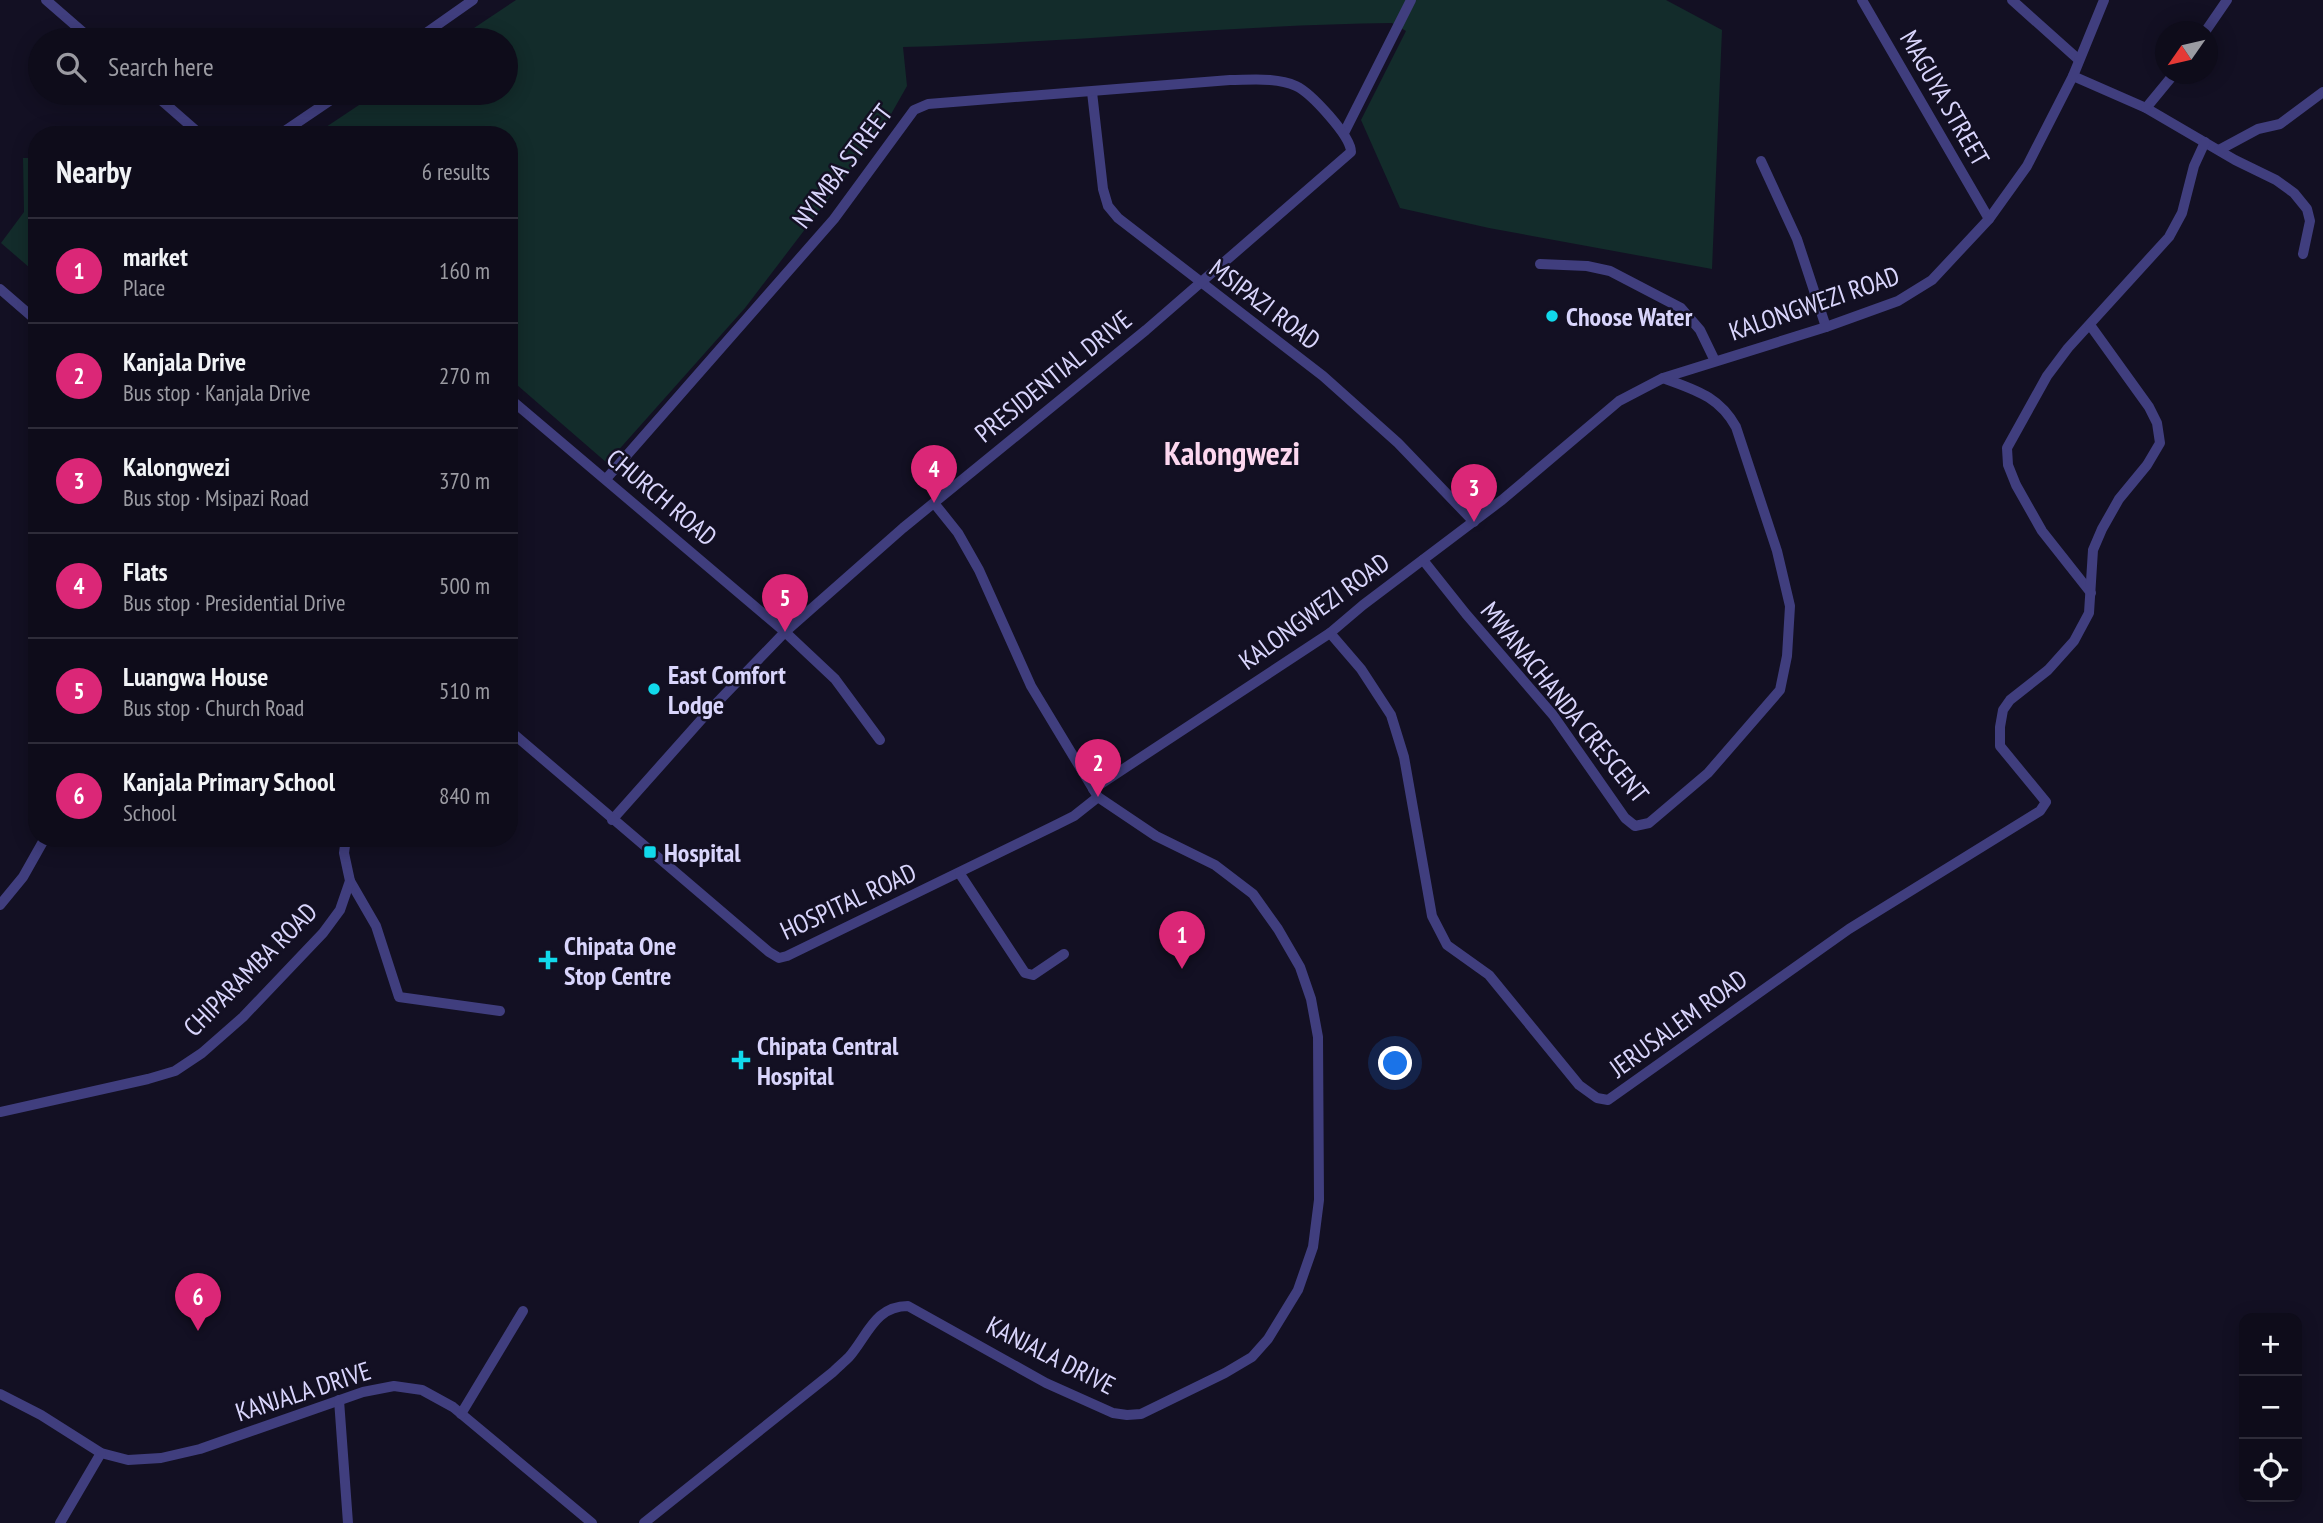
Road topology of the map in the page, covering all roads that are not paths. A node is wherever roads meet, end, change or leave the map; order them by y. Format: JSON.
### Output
{"nodes":[{"id":1,"x":46,"y":0,"type":"edge"},
{"id":2,"x":473,"y":0,"type":"edge"},
{"id":3,"x":1411,"y":0,"type":"edge"},
{"id":4,"x":1862,"y":0,"type":"edge"},
{"id":5,"x":2012,"y":0,"type":"edge"},
{"id":6,"x":2104,"y":0,"type":"edge"},
{"id":7,"x":2227,"y":0,"type":"edge"},
{"id":8,"x":2213,"y":21,"type":"edge"},
{"id":9,"x":78,"y":28,"type":"edge"},
{"id":10,"x":433,"y":28,"type":"edge"},
{"id":11,"x":2079,"y":60,"type":"junction"},
{"id":12,"x":2073,"y":76,"type":"junction"},
{"id":13,"x":2166,"y":84,"type":"edge"},
{"id":14,"x":1091,"y":92,"type":"junction"},
{"id":15,"x":2323,"y":92,"type":"edge"},
{"id":16,"x":167,"y":105,"type":"edge"},
{"id":17,"x":323,"y":105,"type":"edge"},
{"id":18,"x":2146,"y":108,"type":"junction"},
{"id":19,"x":191,"y":126,"type":"edge"},
{"id":20,"x":292,"y":126,"type":"edge"},
{"id":21,"x":1344,"y":133,"type":"junction"},
{"id":22,"x":2205,"y":142,"type":"junction"},
{"id":23,"x":2219,"y":150,"type":"junction"},
{"id":24,"x":1351,"y":152,"type":"joint"},
{"id":25,"x":1761,"y":161,"type":"dead end"},
{"id":26,"x":1989,"y":219,"type":"junction"},
{"id":27,"x":2303,"y":254,"type":"dead end"},
{"id":28,"x":1540,"y":264,"type":"dead end"},
{"id":29,"x":1201,"y":283,"type":"junction"},
{"id":30,"x":0,"y":289,"type":"edge"},
{"id":31,"x":28,"y":313,"type":"edge"},
{"id":32,"x":2090,"y":326,"type":"junction"},
{"id":33,"x":1826,"y":327,"type":"junction"},
{"id":34,"x":1715,"y":361,"type":"junction"},
{"id":35,"x":1664,"y":377,"type":"junction"},
{"id":36,"x":518,"y":406,"type":"edge"},
{"id":37,"x":606,"y":479,"type":"junction"},
{"id":38,"x":934,"y":503,"type":"junction"},
{"id":39,"x":1474,"y":522,"type":"junction"},
{"id":40,"x":1423,"y":560,"type":"junction"},
{"id":41,"x":2091,"y":593,"type":"junction"},
{"id":42,"x":785,"y":632,"type":"junction"},
{"id":43,"x":1330,"y":633,"type":"junction"},
{"id":44,"x":518,"y":738,"type":"edge"},
{"id":45,"x":880,"y":740,"type":"dead end"},
{"id":46,"x":1096,"y":793,"type":"junction"},
{"id":47,"x":612,"y":820,"type":"junction"},
{"id":48,"x":41,"y":847,"type":"edge"},
{"id":49,"x":345,"y":847,"type":"edge"},
{"id":50,"x":960,"y":874,"type":"junction"},
{"id":51,"x":349,"y":881,"type":"junction"},
{"id":52,"x":0,"y":905,"type":"edge"},
{"id":53,"x":1063,"y":954,"type":"dead end"},
{"id":54,"x":500,"y":1012,"type":"dead end"},
{"id":55,"x":0,"y":1112,"type":"edge"},
{"id":56,"x":523,"y":1311,"type":"dead end"},
{"id":57,"x":0,"y":1394,"type":"edge"},
{"id":58,"x":339,"y":1400,"type":"junction"},
{"id":59,"x":461,"y":1414,"type":"junction"},
{"id":60,"x":101,"y":1452,"type":"junction"},
{"id":61,"x":60,"y":1523,"type":"edge"},
{"id":62,"x":348,"y":1523,"type":"edge"},
{"id":63,"x":592,"y":1523,"type":"edge"},
{"id":64,"x":644,"y":1523,"type":"edge"}],
"edges":[{"from":1,"to":9,"type":"street"},
{"from":2,"to":10,"type":"street"},
{"from":3,"to":21,"type":"street"},
{"from":4,"to":26,"type":"street","name":"MAGUYA STREET"},
{"from":5,"to":11,"type":"street"},
{"from":6,"to":11,"type":"street","name":"KALONGWEZI ROAD"},
{"from":7,"to":8,"type":"street"},
{"from":11,"to":12,"type":"street","name":"KALONGWEZI ROAD"},
{"from":12,"to":18,"type":"street"},
{"from":12,"to":26,"type":"street","name":"KALONGWEZI ROAD"},
{"from":13,"to":18,"type":"street"},
{"from":14,"to":21,"type":"street","name":"NYIMBA STREET"},
{"from":14,"to":29,"type":"street","name":"MSIPAZI ROAD"},
{"from":14,"to":37,"type":"street","name":"NYIMBA STREET"},
{"from":15,"to":23,"type":"street"},
{"from":16,"to":19,"type":"street"},
{"from":17,"to":20,"type":"street"},
{"from":18,"to":22,"type":"street"},
{"from":21,"to":24,"type":"street","name":"NYIMBA STREET"},
{"from":22,"to":23,"type":"street"},
{"from":22,"to":32,"type":"street"},
{"from":23,"to":27,"type":"street"},
{"from":24,"to":29,"type":"street","name":"PRESIDENTIAL DRIVE"},
{"from":25,"to":33,"type":"street"},
{"from":26,"to":33,"type":"street","name":"KALONGWEZI ROAD"},
{"from":28,"to":34,"type":"street"},
{"from":29,"to":38,"type":"street","name":"PRESIDENTIAL DRIVE"},
{"from":29,"to":39,"type":"street","name":"MSIPAZI ROAD"},
{"from":30,"to":31,"type":"street"},
{"from":32,"to":41,"type":"street"},
{"from":32,"to":41,"type":"street"},
{"from":33,"to":34,"type":"street","name":"KALONGWEZI ROAD"},
{"from":34,"to":35,"type":"street","name":"KALONGWEZI ROAD"},
{"from":35,"to":39,"type":"street","name":"KALONGWEZI ROAD"},
{"from":35,"to":40,"type":"street","name":"MWANACHANDA CRESCENT"},
{"from":36,"to":37,"type":"street","name":"CHURCH ROAD"},
{"from":37,"to":42,"type":"street","name":"CHURCH ROAD"},
{"from":38,"to":42,"type":"street","name":"PRESIDENTIAL DRIVE"},
{"from":38,"to":46,"type":"street","name":"KANJALA DRIVE"},
{"from":39,"to":40,"type":"street","name":"KALONGWEZI ROAD"},
{"from":40,"to":43,"type":"street","name":"KALONGWEZI ROAD"},
{"from":41,"to":43,"type":"street","name":"JERUSALEM ROAD"},
{"from":42,"to":45,"type":"street","name":"CHURCH ROAD"},
{"from":42,"to":47,"type":"street","name":"PRESIDENTIAL DRIVE"},
{"from":43,"to":46,"type":"street","name":"KALONGWEZI ROAD"},
{"from":44,"to":47,"type":"street","name":"HOSPITAL ROAD"},
{"from":46,"to":50,"type":"street","name":"HOSPITAL ROAD"},
{"from":46,"to":64,"type":"street","name":"KANJALA DRIVE"},
{"from":47,"to":50,"type":"street","name":"HOSPITAL ROAD"},
{"from":48,"to":52,"type":"street"},
{"from":49,"to":51,"type":"street","name":"CHIPARAMBA ROAD"},
{"from":50,"to":53,"type":"street"},
{"from":51,"to":54,"type":"street"},
{"from":51,"to":55,"type":"street","name":"CHIPARAMBA ROAD"},
{"from":56,"to":59,"type":"street"},
{"from":57,"to":60,"type":"street","name":"KANJALA DRIVE"},
{"from":58,"to":59,"type":"street","name":"KANJALA DRIVE"},
{"from":58,"to":60,"type":"street","name":"KANJALA DRIVE"},
{"from":58,"to":62,"type":"street"},
{"from":59,"to":63,"type":"street","name":"KANJALA DRIVE"},
{"from":60,"to":61,"type":"street"}]}
